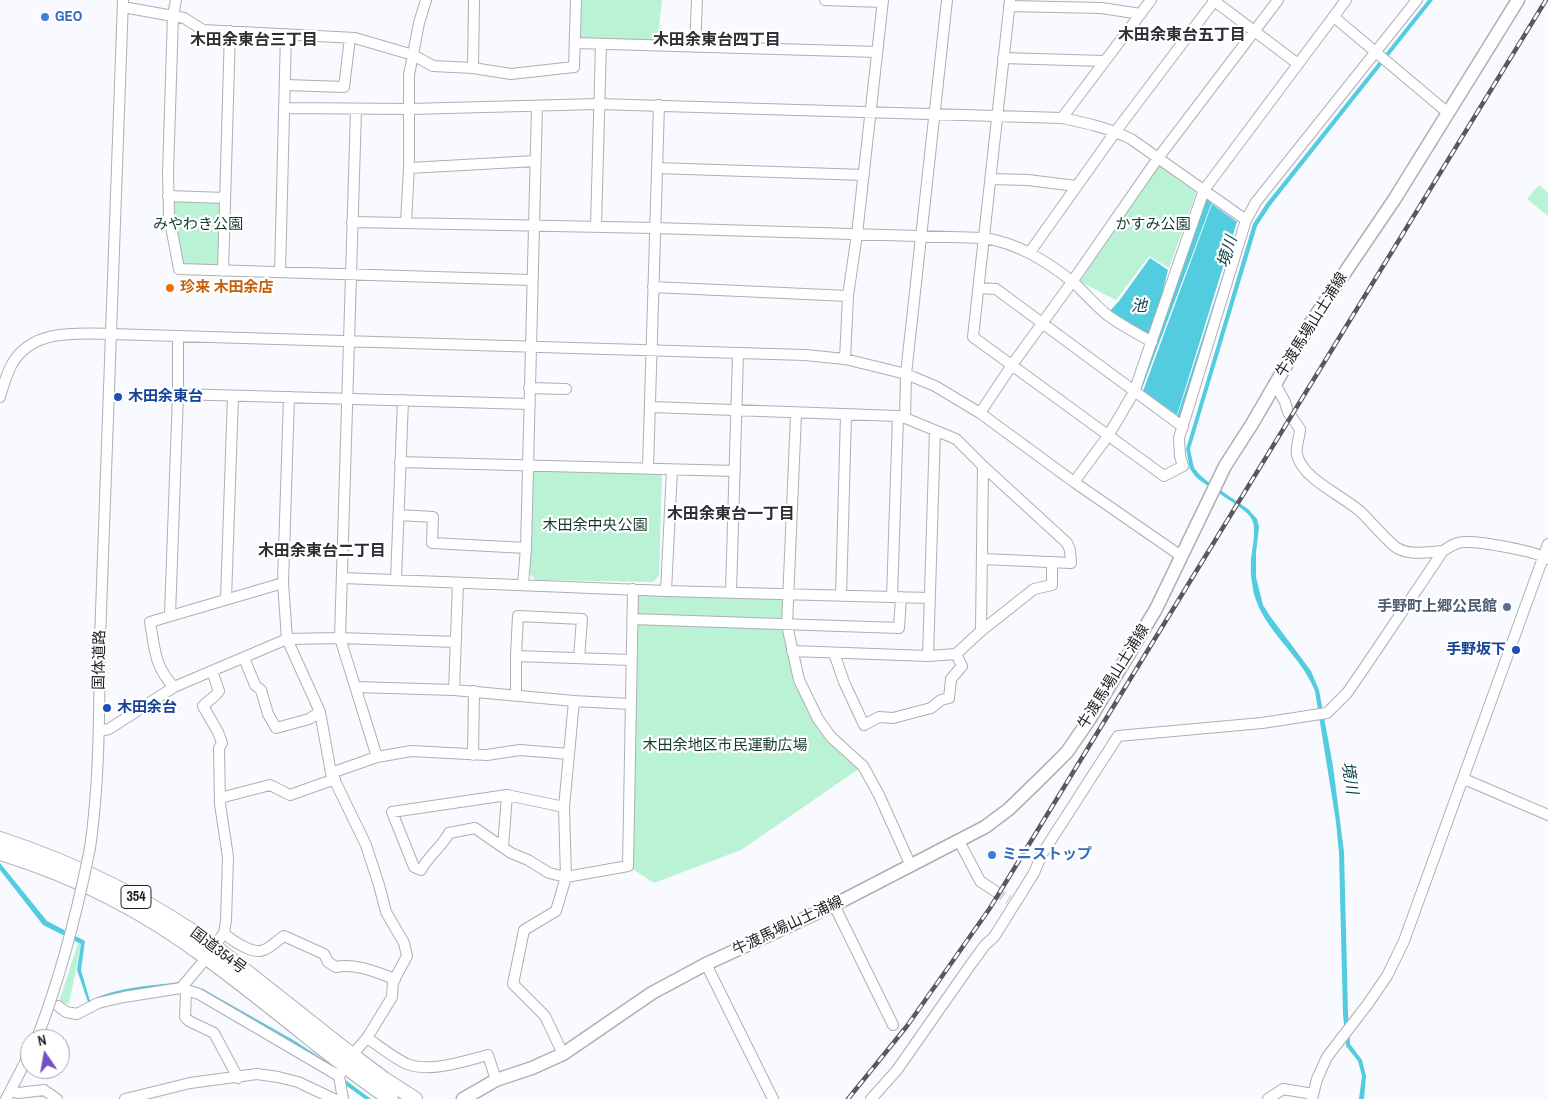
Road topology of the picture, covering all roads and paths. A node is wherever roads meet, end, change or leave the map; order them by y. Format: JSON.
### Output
{"nodes":[{"id":1,"x":176,"y":0,"type":"edge"},
{"id":2,"x":426,"y":0,"type":"edge"},
{"id":3,"x":474,"y":0,"type":"edge"},
{"id":4,"x":576,"y":0,"type":"edge"},
{"id":5,"x":697,"y":0,"type":"edge"},
{"id":6,"x":825,"y":0,"type":"edge"},
{"id":7,"x":947,"y":0,"type":"edge"},
{"id":8,"x":1151,"y":0,"type":"edge"},
{"id":9,"x":1214,"y":0,"type":"edge"},
{"id":10,"x":1278,"y":0,"type":"edge"},
{"id":11,"x":1346,"y":0,"type":"edge"},
{"id":12,"x":1417,"y":0,"type":"edge"},
{"id":13,"x":1518,"y":0,"type":"edge"},
{"id":14,"x":882,"y":1,"type":"edge"},
{"id":15,"x":1009,"y":3,"type":"edge"},
{"id":16,"x":123,"y":4,"type":"edge"},
{"id":17,"x":1141,"y":14,"type":"junction"},
{"id":18,"x":173,"y":15,"type":"junction"},
{"id":19,"x":1334,"y":17,"type":"junction"},
{"id":20,"x":230,"y":31,"type":"junction"},
{"id":21,"x":1254,"y":32,"type":"junction"},
{"id":22,"x":286,"y":34,"type":"junction"},
{"id":23,"x":350,"y":38,"type":"junction"},
{"id":24,"x":575,"y":43,"type":"junction"},
{"id":25,"x":601,"y":44,"type":"junction"},
{"id":26,"x":695,"y":47,"type":"junction"},
{"id":27,"x":1376,"y":51,"type":"junction"},
{"id":28,"x":877,"y":52,"type":"junction"},
{"id":29,"x":413,"y":56,"type":"junction"},
{"id":30,"x":1003,"y":58,"type":"junction"},
{"id":31,"x":1104,"y":61,"type":"junction"},
{"id":32,"x":1298,"y":64,"type":"junction"},
{"id":33,"x":472,"y":68,"type":"junction"},
{"id":34,"x":286,"y":85,"type":"junction"},
{"id":35,"x":598,"y":104,"type":"junction"},
{"id":36,"x":659,"y":105,"type":"junction"},
{"id":37,"x":537,"y":106,"type":"junction"},
{"id":38,"x":285,"y":108,"type":"junction"},
{"id":39,"x":410,"y":109,"type":"junction"},
{"id":40,"x":356,"y":110,"type":"junction"},
{"id":41,"x":871,"y":112,"type":"junction"},
{"id":42,"x":934,"y":113,"type":"junction"},
{"id":43,"x":1448,"y":113,"type":"junction"},
{"id":44,"x":997,"y":116,"type":"junction"},
{"id":45,"x":1062,"y":118,"type":"junction"},
{"id":46,"x":1116,"y":131,"type":"junction"},
{"id":47,"x":1158,"y":158,"type":"junction"},
{"id":48,"x":535,"y":161,"type":"junction"},
{"id":49,"x":409,"y":168,"type":"junction"},
{"id":50,"x":656,"y":168,"type":"junction"},
{"id":51,"x":864,"y":175,"type":"junction"},
{"id":52,"x":991,"y":179,"type":"junction"},
{"id":53,"x":1076,"y":186,"type":"junction"},
{"id":54,"x":1204,"y":190,"type":"junction"},
{"id":55,"x":168,"y":196,"type":"junction"},
{"id":56,"x":225,"y":198,"type":"junction"},
{"id":57,"x":1246,"y":220,"type":"junction"},
{"id":58,"x":352,"y":222,"type":"junction"},
{"id":59,"x":406,"y":222,"type":"junction"},
{"id":60,"x":533,"y":225,"type":"junction"},
{"id":61,"x":596,"y":226,"type":"junction"},
{"id":62,"x":654,"y":228,"type":"junction"},
{"id":63,"x":857,"y":234,"type":"junction"},
{"id":64,"x":922,"y":236,"type":"junction"},
{"id":65,"x":984,"y":238,"type":"junction"},
{"id":66,"x":1030,"y":252,"type":"junction"},
{"id":67,"x":223,"y":271,"type":"junction"},
{"id":68,"x":280,"y":272,"type":"junction"},
{"id":69,"x":351,"y":274,"type":"junction"},
{"id":70,"x":531,"y":280,"type":"junction"},
{"id":71,"x":1072,"y":282,"type":"junction"},
{"id":72,"x":653,"y":287,"type":"junction"},
{"id":73,"x":979,"y":288,"type":"junction"},
{"id":74,"x":848,"y":296,"type":"junction"},
{"id":75,"x":1042,"y":324,"type":"junction"},
{"id":76,"x":111,"y":334,"type":"junction"},
{"id":77,"x":178,"y":337,"type":"junction"},
{"id":78,"x":349,"y":341,"type":"junction"},
{"id":79,"x":1152,"y":342,"type":"junction"},
{"id":80,"x":530,"y":347,"type":"junction"},
{"id":81,"x":651,"y":351,"type":"junction"},
{"id":82,"x":738,"y":354,"type":"junction"},
{"id":83,"x":845,"y":358,"type":"junction"},
{"id":84,"x":1012,"y":365,"type":"junction"},
{"id":85,"x":906,"y":374,"type":"junction"},
{"id":86,"x":1276,"y":384,"type":"junction"},
{"id":87,"x":529,"y":388,"type":"junction"},
{"id":88,"x":566,"y":389,"type":"dead end"},
{"id":89,"x":1134,"y":392,"type":"junction"},
{"id":90,"x":178,"y":394,"type":"junction"},
{"id":91,"x":233,"y":396,"type":"junction"},
{"id":92,"x":0,"y":397,"type":"edge"},
{"id":93,"x":289,"y":397,"type":"junction"},
{"id":94,"x":347,"y":399,"type":"junction"},
{"id":95,"x":403,"y":400,"type":"junction"},
{"id":96,"x":529,"y":404,"type":"junction"},
{"id":97,"x":651,"y":407,"type":"junction"},
{"id":98,"x":737,"y":411,"type":"junction"},
{"id":99,"x":980,"y":413,"type":"junction"},
{"id":100,"x":796,"y":414,"type":"junction"},
{"id":101,"x":846,"y":414,"type":"junction"},
{"id":102,"x":901,"y":417,"type":"junction"},
{"id":103,"x":1183,"y":427,"type":"junction"},
{"id":104,"x":935,"y":431,"type":"junction"},
{"id":105,"x":1108,"y":436,"type":"junction"},
{"id":106,"x":400,"y":462,"type":"junction"},
{"id":107,"x":527,"y":465,"type":"junction"},
{"id":108,"x":982,"y":466,"type":"junction"},
{"id":109,"x":648,"y":468,"type":"junction"},
{"id":110,"x":672,"y":470,"type":"junction"},
{"id":111,"x":736,"y":471,"type":"junction"},
{"id":112,"x":1074,"y":482,"type":"junction"},
{"id":113,"x":399,"y":514,"type":"junction"},
{"id":114,"x":1548,"y":544,"type":"edge"},
{"id":115,"x":526,"y":548,"type":"junction"},
{"id":116,"x":1442,"y":550,"type":"junction"},
{"id":117,"x":1181,"y":556,"type":"junction"},
{"id":118,"x":1546,"y":557,"type":"edge"},
{"id":119,"x":983,"y":559,"type":"junction"},
{"id":120,"x":1052,"y":562,"type":"junction"},
{"id":121,"x":343,"y":578,"type":"junction"},
{"id":122,"x":396,"y":580,"type":"junction"},
{"id":123,"x":283,"y":583,"type":"junction"},
{"id":124,"x":458,"y":583,"type":"junction"},
{"id":125,"x":523,"y":585,"type":"junction"},
{"id":126,"x":633,"y":589,"type":"junction"},
{"id":127,"x":666,"y":590,"type":"junction"},
{"id":128,"x":731,"y":592,"type":"junction"},
{"id":129,"x":789,"y":594,"type":"junction"},
{"id":130,"x":841,"y":596,"type":"junction"},
{"id":131,"x":896,"y":597,"type":"junction"},
{"id":132,"x":929,"y":598,"type":"junction"},
{"id":133,"x":226,"y":599,"type":"junction"},
{"id":134,"x":170,"y":615,"type":"junction"},
{"id":135,"x":632,"y":619,"type":"junction"},
{"id":136,"x":787,"y":625,"type":"junction"},
{"id":137,"x":981,"y":631,"type":"junction"},
{"id":138,"x":340,"y":638,"type":"junction"},
{"id":139,"x":287,"y":639,"type":"junction"},
{"id":140,"x":456,"y":642,"type":"junction"},
{"id":141,"x":792,"y":651,"type":"junction"},
{"id":142,"x":834,"y":653,"type":"junction"},
{"id":143,"x":956,"y":654,"type":"junction"},
{"id":144,"x":516,"y":656,"type":"junction"},
{"id":145,"x":928,"y":656,"type":"junction"},
{"id":146,"x":244,"y":658,"type":"junction"},
{"id":147,"x":579,"y":658,"type":"junction"},
{"id":148,"x":631,"y":660,"type":"junction"},
{"id":149,"x":212,"y":671,"type":"junction"},
{"id":150,"x":174,"y":687,"type":"junction"},
{"id":151,"x":356,"y":687,"type":"junction"},
{"id":152,"x":454,"y":690,"type":"junction"},
{"id":153,"x":474,"y":691,"type":"junction"},
{"id":154,"x":516,"y":694,"type":"junction"},
{"id":155,"x":574,"y":701,"type":"junction"},
{"id":156,"x":630,"y":704,"type":"junction"},
{"id":157,"x":320,"y":712,"type":"junction"},
{"id":158,"x":99,"y":731,"type":"junction"},
{"id":159,"x":569,"y":754,"type":"junction"},
{"id":160,"x":473,"y":755,"type":"junction"},
{"id":161,"x":377,"y":757,"type":"junction"},
{"id":162,"x":333,"y":776,"type":"junction"},
{"id":163,"x":1464,"y":779,"type":"junction"},
{"id":164,"x":507,"y":795,"type":"junction"},
{"id":165,"x":220,"y":798,"type":"junction"},
{"id":166,"x":564,"y":806,"type":"junction"},
{"id":167,"x":1548,"y":815,"type":"edge"},
{"id":168,"x":0,"y":839,"type":"edge"},
{"id":169,"x":958,"y":841,"type":"junction"},
{"id":170,"x":503,"y":847,"type":"junction"},
{"id":171,"x":0,"y":853,"type":"edge"},
{"id":172,"x":911,"y":866,"type":"junction"},
{"id":173,"x":566,"y":877,"type":"junction"},
{"id":174,"x":994,"y":892,"type":"tunnel mouth"},
{"id":175,"x":834,"y":905,"type":"junction"},
{"id":176,"x":224,"y":933,"type":"junction"},
{"id":177,"x":210,"y":952,"type":"junction"},
{"id":178,"x":706,"y":964,"type":"junction"},
{"id":179,"x":395,"y":979,"type":"junction"},
{"id":180,"x":183,"y":989,"type":"junction"},
{"id":181,"x":58,"y":1006,"type":"dead end"},
{"id":182,"x":894,"y":1025,"type":"dead end"},
{"id":183,"x":40,"y":1029,"type":"edge"},
{"id":184,"x":367,"y":1038,"type":"junction"},
{"id":185,"x":562,"y":1054,"type":"junction"},
{"id":186,"x":345,"y":1066,"type":"junction"},
{"id":187,"x":20,"y":1073,"type":"edge"},
{"id":188,"x":238,"y":1078,"type":"junction"},
{"id":189,"x":496,"y":1080,"type":"junction"},
{"id":190,"x":9,"y":1095,"type":"edge"},
{"id":191,"x":1312,"y":1096,"type":"edge"},
{"id":192,"x":57,"y":1099,"type":"edge"},
{"id":193,"x":125,"y":1099,"type":"edge"},
{"id":194,"x":334,"y":1099,"type":"edge"},
{"id":195,"x":344,"y":1099,"type":"edge"},
{"id":196,"x":391,"y":1099,"type":"edge"},
{"id":197,"x":415,"y":1099,"type":"edge"},
{"id":198,"x":463,"y":1099,"type":"edge"},
{"id":199,"x":773,"y":1099,"type":"edge"},
{"id":200,"x":871,"y":1099,"type":"edge"},
{"id":201,"x":1268,"y":1099,"type":"edge"}],
"edges":[{"from":1,"to":18,"type":"street"},
{"from":2,"to":29,"type":"street"},
{"from":3,"to":33,"type":"street"},
{"from":4,"to":24,"type":"street"},
{"from":5,"to":26,"type":"street"},
{"from":6,"to":14,"type":"street"},
{"from":7,"to":42,"type":"street"},
{"from":8,"to":17,"type":"street"},
{"from":9,"to":21,"type":"street"},
{"from":9,"to":46,"type":"street"},
{"from":10,"to":21,"type":"street"},
{"from":11,"to":19,"type":"street"},
{"from":12,"to":27,"type":"street"},
{"from":13,"to":43,"type":"main road","name":"牛渡馬場山土浦線"},
{"from":14,"to":28,"type":"street"},
{"from":15,"to":17,"type":"street"},
{"from":15,"to":30,"type":"street"},
{"from":16,"to":18,"type":"street"},
{"from":16,"to":76,"type":"street","name":"国体道路"},
{"from":17,"to":31,"type":"street"},
{"from":18,"to":20,"type":"street"},
{"from":18,"to":55,"type":"street"},
{"from":19,"to":27,"type":"street"},
{"from":19,"to":32,"type":"street"},
{"from":20,"to":22,"type":"street"},
{"from":20,"to":56,"type":"street"},
{"from":21,"to":32,"type":"street"},
{"from":21,"to":47,"type":"street"},
{"from":22,"to":23,"type":"street"},
{"from":22,"to":34,"type":"street"},
{"from":23,"to":29,"type":"street"},
{"from":23,"to":34,"type":"street"},
{"from":24,"to":25,"type":"street"},
{"from":24,"to":33,"type":"street"},
{"from":25,"to":26,"type":"street"},
{"from":25,"to":35,"type":"street"},
{"from":26,"to":28,"type":"street"},
{"from":27,"to":43,"type":"street"},
{"from":27,"to":57,"type":"street"},
{"from":28,"to":41,"type":"street"},
{"from":29,"to":33,"type":"street"},
{"from":29,"to":39,"type":"street"},
{"from":30,"to":31,"type":"street"},
{"from":30,"to":44,"type":"street"},
{"from":31,"to":45,"type":"street"},
{"from":32,"to":54,"type":"street"},
{"from":34,"to":38,"type":"street"},
{"from":35,"to":36,"type":"street"},
{"from":35,"to":37,"type":"street"},
{"from":35,"to":61,"type":"street"},
{"from":36,"to":41,"type":"street"},
{"from":36,"to":50,"type":"street"},
{"from":37,"to":39,"type":"street"},
{"from":37,"to":48,"type":"street"},
{"from":38,"to":40,"type":"street"},
{"from":38,"to":68,"type":"street"},
{"from":39,"to":40,"type":"street"},
{"from":39,"to":49,"type":"street"},
{"from":40,"to":58,"type":"street"},
{"from":41,"to":42,"type":"street"},
{"from":41,"to":51,"type":"street"},
{"from":42,"to":44,"type":"street"},
{"from":42,"to":64,"type":"street"},
{"from":43,"to":86,"type":"main road","name":"牛渡馬場山土浦線"},
{"from":44,"to":45,"type":"street"},
{"from":44,"to":52,"type":"street"},
{"from":45,"to":46,"type":"street"},
{"from":46,"to":47,"type":"street"},
{"from":46,"to":53,"type":"street"},
{"from":47,"to":54,"type":"street"},
{"from":47,"to":71,"type":"street"},
{"from":48,"to":49,"type":"street"},
{"from":48,"to":60,"type":"street"},
{"from":49,"to":59,"type":"street"},
{"from":50,"to":51,"type":"street"},
{"from":50,"to":62,"type":"street"},
{"from":51,"to":63,"type":"street"},
{"from":52,"to":53,"type":"street"},
{"from":52,"to":65,"type":"street"},
{"from":53,"to":66,"type":"street"},
{"from":54,"to":57,"type":"street"},
{"from":54,"to":79,"type":"street"},
{"from":55,"to":56,"type":"street"},
{"from":55,"to":67,"type":"street"},
{"from":56,"to":67,"type":"street"},
{"from":57,"to":103,"type":"street"},
{"from":58,"to":59,"type":"street"},
{"from":58,"to":69,"type":"street"},
{"from":59,"to":60,"type":"street"},
{"from":60,"to":61,"type":"street"},
{"from":60,"to":70,"type":"street"},
{"from":61,"to":62,"type":"street"},
{"from":62,"to":63,"type":"street"},
{"from":62,"to":72,"type":"street"},
{"from":63,"to":64,"type":"street"},
{"from":63,"to":74,"type":"street"},
{"from":64,"to":65,"type":"street"},
{"from":64,"to":85,"type":"street"},
{"from":65,"to":66,"type":"street"},
{"from":65,"to":73,"type":"street"},
{"from":66,"to":71,"type":"street"},
{"from":67,"to":68,"type":"street"},
{"from":68,"to":69,"type":"street"},
{"from":69,"to":70,"type":"street"},
{"from":69,"to":78,"type":"street"},
{"from":70,"to":80,"type":"street"},
{"from":71,"to":75,"type":"street"},
{"from":71,"to":79,"type":"street"},
{"from":72,"to":74,"type":"street"},
{"from":72,"to":81,"type":"street"},
{"from":73,"to":75,"type":"street"},
{"from":73,"to":84,"type":"street"},
{"from":74,"to":83,"type":"street"},
{"from":75,"to":84,"type":"street"},
{"from":75,"to":89,"type":"street"},
{"from":76,"to":77,"type":"street"},
{"from":76,"to":92,"type":"street"},
{"from":76,"to":158,"type":"street","name":"国体道路"},
{"from":77,"to":78,"type":"street"},
{"from":77,"to":90,"type":"street"},
{"from":78,"to":80,"type":"street"},
{"from":78,"to":94,"type":"street"},
{"from":79,"to":89,"type":"street"},
{"from":80,"to":81,"type":"street"},
{"from":80,"to":87,"type":"street"},
{"from":81,"to":82,"type":"street"},
{"from":81,"to":97,"type":"street"},
{"from":82,"to":83,"type":"street"},
{"from":82,"to":98,"type":"street"},
{"from":83,"to":85,"type":"street"},
{"from":84,"to":99,"type":"street"},
{"from":84,"to":105,"type":"street"},
{"from":85,"to":99,"type":"street"},
{"from":85,"to":102,"type":"street"},
{"from":86,"to":116,"type":"street"},
{"from":86,"to":117,"type":"main road","name":"牛渡馬場山土浦線"},
{"from":87,"to":88,"type":"street"},
{"from":87,"to":96,"type":"street"},
{"from":89,"to":103,"type":"street"},
{"from":89,"to":105,"type":"street"},
{"from":90,"to":91,"type":"street"},
{"from":90,"to":134,"type":"street"},
{"from":91,"to":93,"type":"street"},
{"from":91,"to":133,"type":"street"},
{"from":93,"to":94,"type":"street"},
{"from":93,"to":123,"type":"street"},
{"from":94,"to":95,"type":"street"},
{"from":94,"to":121,"type":"street"},
{"from":95,"to":96,"type":"street"},
{"from":95,"to":106,"type":"street"},
{"from":96,"to":107,"type":"street"},
{"from":97,"to":98,"type":"street"},
{"from":97,"to":109,"type":"street"},
{"from":98,"to":100,"type":"street"},
{"from":98,"to":111,"type":"street"},
{"from":99,"to":112,"type":"street"},
{"from":100,"to":101,"type":"street"},
{"from":100,"to":129,"type":"street"},
{"from":101,"to":102,"type":"street"},
{"from":101,"to":130,"type":"street"},
{"from":102,"to":104,"type":"street"},
{"from":102,"to":131,"type":"street"},
{"from":103,"to":105,"type":"street"},
{"from":104,"to":108,"type":"street"},
{"from":104,"to":132,"type":"street"},
{"from":105,"to":112,"type":"street"},
{"from":106,"to":107,"type":"street"},
{"from":106,"to":113,"type":"street"},
{"from":107,"to":109,"type":"street"},
{"from":107,"to":115,"type":"street"},
{"from":108,"to":119,"type":"street"},
{"from":108,"to":120,"type":"street"},
{"from":109,"to":110,"type":"street"},
{"from":110,"to":111,"type":"street"},
{"from":110,"to":127,"type":"street"},
{"from":111,"to":128,"type":"street"},
{"from":112,"to":117,"type":"street"},
{"from":113,"to":115,"type":"street"},
{"from":113,"to":122,"type":"street"},
{"from":114,"to":118,"type":"street"},
{"from":115,"to":125,"type":"street"},
{"from":116,"to":118,"type":"street"},
{"from":116,"to":200,"type":"street"},
{"from":117,"to":169,"type":"main road","name":"牛渡馬場山土浦線"},
{"from":118,"to":163,"type":"street"},
{"from":119,"to":120,"type":"street"},
{"from":119,"to":137,"type":"street"},
{"from":120,"to":137,"type":"street"},
{"from":121,"to":122,"type":"street"},
{"from":121,"to":138,"type":"street"},
{"from":122,"to":124,"type":"street"},
{"from":123,"to":133,"type":"street"},
{"from":123,"to":139,"type":"street"},
{"from":124,"to":125,"type":"street"},
{"from":124,"to":140,"type":"street"},
{"from":125,"to":126,"type":"street"},
{"from":126,"to":127,"type":"street"},
{"from":126,"to":135,"type":"street"},
{"from":127,"to":128,"type":"street"},
{"from":128,"to":129,"type":"street"},
{"from":129,"to":130,"type":"street"},
{"from":129,"to":136,"type":"street"},
{"from":130,"to":131,"type":"street"},
{"from":131,"to":132,"type":"street"},
{"from":131,"to":136,"type":"street"},
{"from":132,"to":145,"type":"street"},
{"from":133,"to":134,"type":"street"},
{"from":134,"to":150,"type":"street"},
{"from":135,"to":136,"type":"street"},
{"from":135,"to":148,"type":"street"},
{"from":136,"to":141,"type":"street"},
{"from":137,"to":143,"type":"street"},
{"from":138,"to":139,"type":"street"},
{"from":138,"to":140,"type":"street"},
{"from":138,"to":151,"type":"street"},
{"from":139,"to":146,"type":"street"},
{"from":139,"to":157,"type":"street"},
{"from":140,"to":152,"type":"street"},
{"from":141,"to":142,"type":"street"},
{"from":141,"to":172,"type":"street"},
{"from":142,"to":143,"type":"street"},
{"from":142,"to":145,"type":"street"},
{"from":143,"to":145,"type":"street"},
{"from":144,"to":147,"type":"street"},
{"from":144,"to":147,"type":"street"},
{"from":144,"to":154,"type":"street"},
{"from":146,"to":149,"type":"street"},
{"from":146,"to":157,"type":"street"},
{"from":147,"to":148,"type":"street"},
{"from":148,"to":156,"type":"street"},
{"from":149,"to":150,"type":"street"},
{"from":149,"to":165,"type":"street"},
{"from":150,"to":158,"type":"street"},
{"from":151,"to":152,"type":"street"},
{"from":151,"to":161,"type":"street"},
{"from":152,"to":153,"type":"street"},
{"from":153,"to":154,"type":"street"},
{"from":153,"to":160,"type":"street"},
{"from":154,"to":155,"type":"street"},
{"from":155,"to":156,"type":"street"},
{"from":155,"to":159,"type":"street"},
{"from":156,"to":173,"type":"street"},
{"from":157,"to":162,"type":"street"},
{"from":158,"to":183,"type":"street","name":"国体道路","bridge":true},
{"from":159,"to":160,"type":"street"},
{"from":159,"to":166,"type":"street"},
{"from":160,"to":161,"type":"street"},
{"from":161,"to":162,"type":"street"},
{"from":162,"to":165,"type":"street"},
{"from":162,"to":179,"type":"street"},
{"from":163,"to":167,"type":"street"},
{"from":163,"to":191,"type":"street"},
{"from":164,"to":166,"type":"street"},
{"from":164,"to":170,"type":"street"},
{"from":164,"to":170,"type":"street"},
{"from":165,"to":176,"type":"street"},
{"from":166,"to":173,"type":"street"},
{"from":168,"to":177,"type":"highway","name":"国道354号","number":"354"},
{"from":169,"to":172,"type":"main road","name":"牛渡馬場山土浦線"},
{"from":169,"to":174,"type":"street"},
{"from":170,"to":173,"type":"street"},
{"from":171,"to":177,"type":"highway","name":"国道354号","number":"354"},
{"from":172,"to":175,"type":"main road","name":"牛渡馬場山土浦線"},
{"from":173,"to":185,"type":"street"},
{"from":175,"to":178,"type":"main road","name":"牛渡馬場山土浦線"},
{"from":175,"to":182,"type":"street"},
{"from":176,"to":177,"type":"street"},
{"from":176,"to":179,"type":"street"},
{"from":177,"to":180,"type":"street"},
{"from":177,"to":186,"type":"highway","name":"国道354号","number":"354"},
{"from":178,"to":185,"type":"main road","name":"牛渡馬場山土浦線"},
{"from":178,"to":199,"type":"street"},
{"from":179,"to":184,"type":"street"},
{"from":180,"to":181,"type":"street"},
{"from":180,"to":186,"type":"street"},
{"from":180,"to":188,"type":"street"},
{"from":184,"to":186,"type":"street"},
{"from":184,"to":189,"type":"street"},
{"from":185,"to":189,"type":"main road","name":"牛渡馬場山土浦線"},
{"from":186,"to":195,"type":"street"},
{"from":186,"to":196,"type":"highway","name":"国道354号","number":"354"},
{"from":186,"to":197,"type":"highway","name":"国道354号","number":"354"},
{"from":187,"to":190,"type":"street"},
{"from":188,"to":193,"type":"street"},
{"from":188,"to":194,"type":"street"},
{"from":189,"to":198,"type":"main road","name":"牛渡馬場山土浦線"},
{"from":190,"to":192,"type":"street"},
{"from":191,"to":201,"type":"street"}]}
